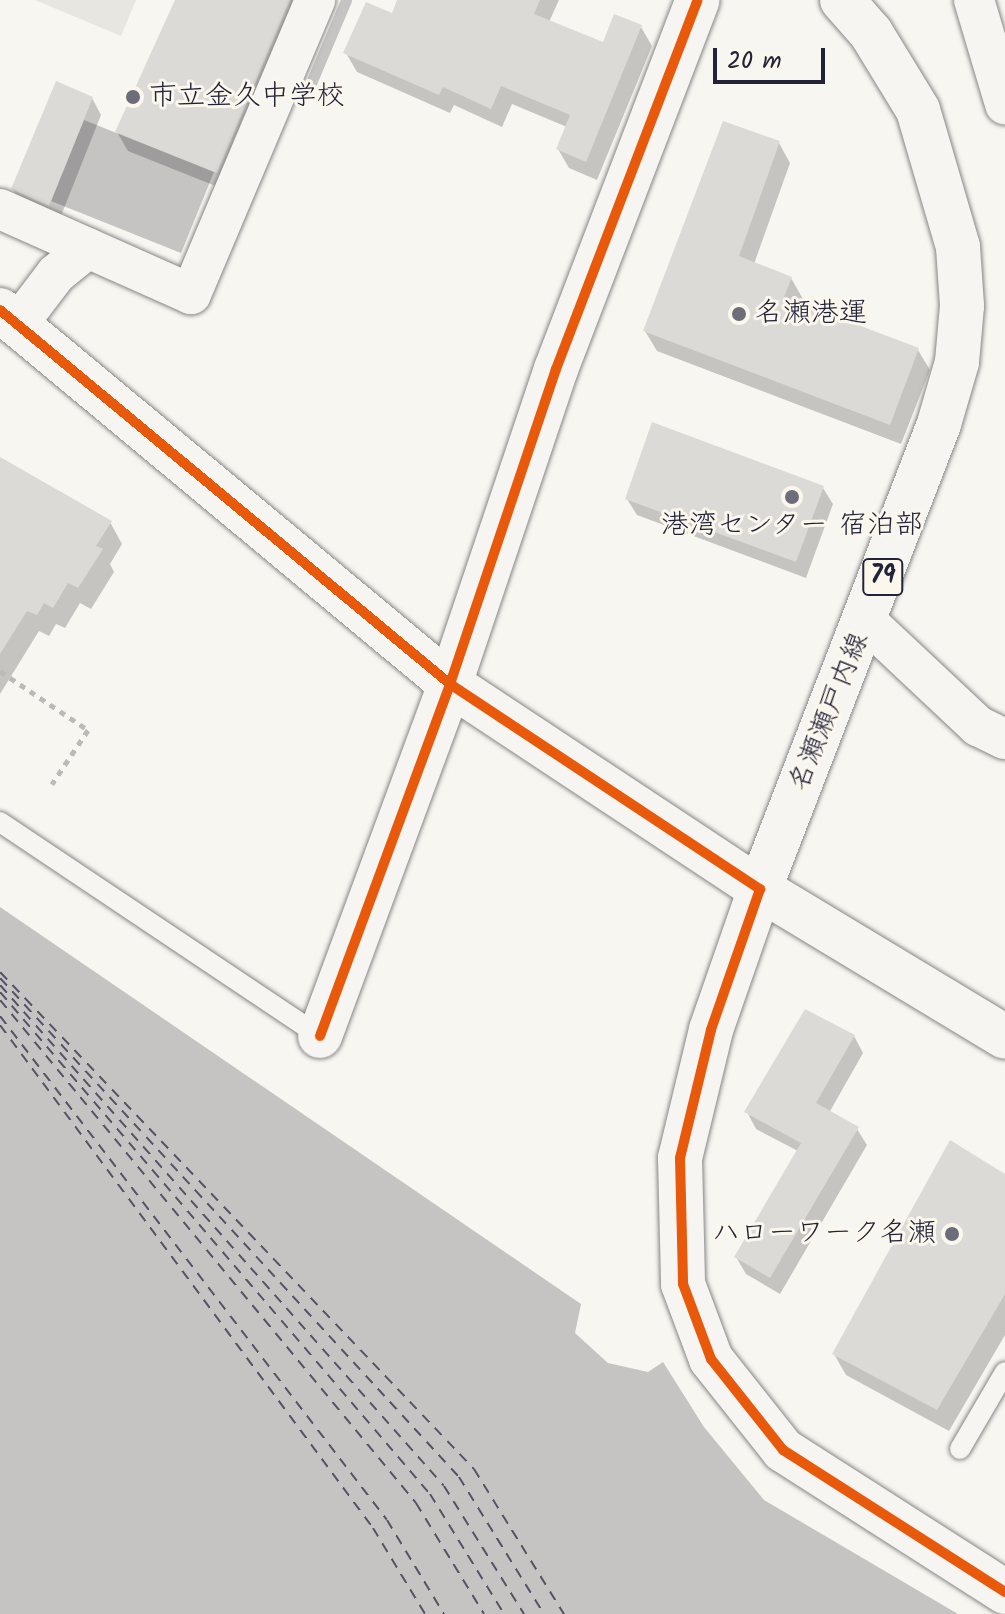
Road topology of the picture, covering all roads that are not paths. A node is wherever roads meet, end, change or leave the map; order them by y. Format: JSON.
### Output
{"nodes":[{"id":1,"x":315,"y":0,"type":"edge"},
{"id":2,"x":698,"y":0,"type":"edge"},
{"id":3,"x":842,"y":0,"type":"edge"},
{"id":4,"x":974,"y":0,"type":"edge"},
{"id":5,"x":1005,"y":104,"type":"edge"},
{"id":6,"x":0,"y":209,"type":"edge"},
{"id":7,"x":88,"y":248,"type":"junction"},
{"id":8,"x":9,"y":317,"type":"edge"},
{"id":9,"x":866,"y":621,"type":"junction"},
{"id":10,"x":450,"y":684,"type":"junction"},
{"id":11,"x":1005,"y":739,"type":"edge"},
{"id":12,"x":0,"y":822,"type":"edge"},
{"id":13,"x":760,"y":889,"type":"junction"},
{"id":14,"x":320,"y":1036,"type":"joint"},
{"id":15,"x":1005,"y":1037,"type":"edge"},
{"id":16,"x":1005,"y":1372,"type":"edge"},
{"id":17,"x":960,"y":1449,"type":"dead end"},
{"id":18,"x":1005,"y":1592,"type":"edge"}],
"edges":[{"from":1,"to":7,"type":"street"},
{"from":2,"to":10,"type":"street"},
{"from":3,"to":9,"type":"street","name":"名瀬瀬戸内線","number":"79"},
{"from":4,"to":5,"type":"street"},
{"from":6,"to":7,"type":"street"},
{"from":7,"to":8,"type":"street"},
{"from":8,"to":10,"type":"street"},
{"from":9,"to":11,"type":"street"},
{"from":9,"to":13,"type":"street","name":"名瀬瀬戸内線","number":"79"},
{"from":10,"to":13,"type":"street"},
{"from":10,"to":14,"type":"street"},
{"from":12,"to":14,"type":"lane"},
{"from":13,"to":15,"type":"street"},
{"from":13,"to":18,"type":"street","name":"名瀬瀬戸内線"},
{"from":16,"to":17,"type":"lane"}]}
